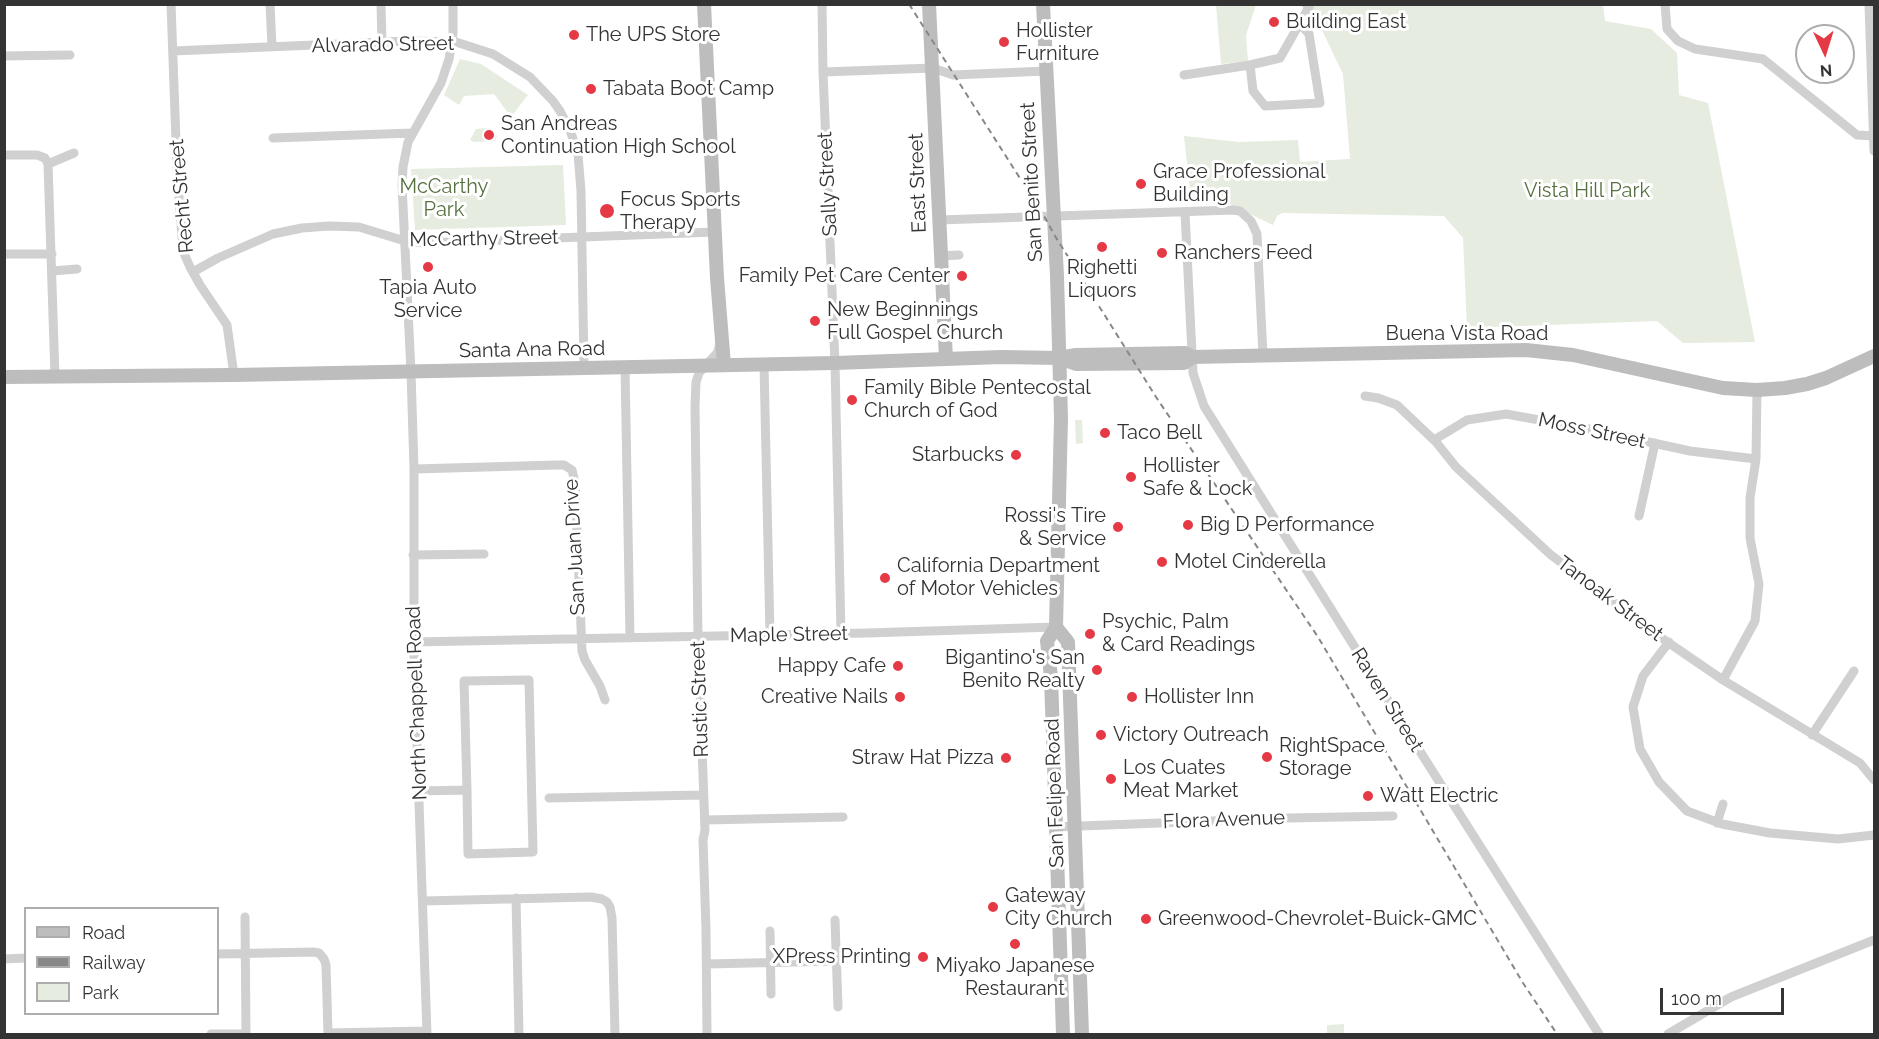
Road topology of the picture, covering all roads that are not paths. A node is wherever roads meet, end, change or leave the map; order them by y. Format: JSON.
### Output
{"nodes":[{"id":1,"x":171,"y":4,"type":"edge"},
{"id":2,"x":270,"y":4,"type":"edge"},
{"id":3,"x":381,"y":4,"type":"edge"},
{"id":4,"x":453,"y":4,"type":"edge"},
{"id":5,"x":704,"y":4,"type":"edge"},
{"id":6,"x":822,"y":4,"type":"edge"},
{"id":7,"x":929,"y":4,"type":"edge"},
{"id":8,"x":1043,"y":4,"type":"edge"},
{"id":9,"x":1665,"y":4,"type":"edge"},
{"id":10,"x":1869,"y":4,"type":"edge"},
{"id":11,"x":1307,"y":6,"type":"edge"},
{"id":12,"x":1300,"y":24,"type":"junction"},
{"id":13,"x":452,"y":42,"type":"junction"},
{"id":14,"x":382,"y":43,"type":"junction"},
{"id":15,"x":272,"y":47,"type":"junction"},
{"id":16,"x":173,"y":51,"type":"junction"},
{"id":17,"x":70,"y":55,"type":"dead end"},
{"id":18,"x":4,"y":56,"type":"edge"},
{"id":19,"x":1250,"y":65,"type":"junction"},
{"id":20,"x":933,"y":68,"type":"junction"},
{"id":21,"x":1046,"y":71,"type":"junction"},
{"id":22,"x":823,"y":72,"type":"junction"},
{"id":23,"x":1185,"y":75,"type":"dead end"},
{"id":24,"x":412,"y":134,"type":"junction"},
{"id":25,"x":1874,"y":136,"type":"edge"},
{"id":26,"x":273,"y":138,"type":"dead end"},
{"id":27,"x":1875,"y":151,"type":"edge"},
{"id":28,"x":74,"y":153,"type":"dead end"},
{"id":29,"x":4,"y":155,"type":"edge"},
{"id":30,"x":48,"y":164,"type":"junction"},
{"id":31,"x":1185,"y":213,"type":"junction"},
{"id":32,"x":1053,"y":216,"type":"junction"},
{"id":33,"x":939,"y":220,"type":"junction"},
{"id":34,"x":715,"y":232,"type":"junction"},
{"id":35,"x":582,"y":237,"type":"junction"},
{"id":36,"x":405,"y":241,"type":"junction"},
{"id":37,"x":52,"y":254,"type":"junction"},
{"id":38,"x":4,"y":255,"type":"edge"},
{"id":39,"x":959,"y":255,"type":"dead end"},
{"id":40,"x":940,"y":256,"type":"junction"},
{"id":41,"x":76,"y":269,"type":"dead end"},
{"id":42,"x":52,"y":272,"type":"junction"},
{"id":43,"x":193,"y":272,"type":"junction"},
{"id":44,"x":721,"y":334,"type":"junction"},
{"id":45,"x":1263,"y":355,"type":"junction"},
{"id":46,"x":1875,"y":356,"type":"edge"},
{"id":47,"x":1193,"y":357,"type":"junction"},
{"id":48,"x":1059,"y":358,"type":"junction"},
{"id":49,"x":946,"y":359,"type":"junction"},
{"id":50,"x":835,"y":363,"type":"junction"},
{"id":51,"x":764,"y":364,"type":"junction"},
{"id":52,"x":724,"y":365,"type":"junction"},
{"id":53,"x":704,"y":366,"type":"junction"},
{"id":54,"x":584,"y":368,"type":"junction"},
{"id":55,"x":625,"y":368,"type":"junction"},
{"id":56,"x":411,"y":372,"type":"junction"},
{"id":57,"x":234,"y":375,"type":"junction"},
{"id":58,"x":55,"y":376,"type":"junction"},
{"id":59,"x":4,"y":377,"type":"edge"},
{"id":60,"x":1757,"y":390,"type":"junction"},
{"id":61,"x":1365,"y":396,"type":"dead end"},
{"id":62,"x":1434,"y":440,"type":"junction"},
{"id":63,"x":1655,"y":443,"type":"junction"},
{"id":64,"x":1756,"y":459,"type":"junction"},
{"id":65,"x":414,"y":469,"type":"junction"},
{"id":66,"x":1639,"y":516,"type":"dead end"},
{"id":67,"x":484,"y":554,"type":"dead end"},
{"id":68,"x":413,"y":555,"type":"junction"},
{"id":69,"x":1056,"y":627,"type":"junction"},
{"id":70,"x":841,"y":634,"type":"junction"},
{"id":71,"x":770,"y":635,"type":"junction"},
{"id":72,"x":698,"y":637,"type":"junction"},
{"id":73,"x":630,"y":638,"type":"junction"},
{"id":74,"x":581,"y":639,"type":"junction"},
{"id":75,"x":414,"y":642,"type":"junction"},
{"id":76,"x":1669,"y":642,"type":"junction"},
{"id":77,"x":1854,"y":671,"type":"dead end"},
{"id":78,"x":1723,"y":680,"type":"junction"},
{"id":79,"x":606,"y":700,"type":"dead end"},
{"id":80,"x":1812,"y":735,"type":"junction"},
{"id":81,"x":1875,"y":780,"type":"edge"},
{"id":82,"x":467,"y":790,"type":"junction"},
{"id":83,"x":419,"y":791,"type":"junction"},
{"id":84,"x":704,"y":795,"type":"junction"},
{"id":85,"x":549,"y":798,"type":"dead end"},
{"id":86,"x":1723,"y":804,"type":"dead end"},
{"id":87,"x":1393,"y":816,"type":"dead end"},
{"id":88,"x":843,"y":817,"type":"dead end"},
{"id":89,"x":705,"y":820,"type":"junction"},
{"id":90,"x":1717,"y":823,"type":"junction"},
{"id":91,"x":1076,"y":825,"type":"junction"},
{"id":92,"x":1055,"y":827,"type":"junction"},
{"id":93,"x":1875,"y":835,"type":"edge"},
{"id":94,"x":516,"y":898,"type":"junction"},
{"id":95,"x":423,"y":901,"type":"junction"},
{"id":96,"x":245,"y":917,"type":"dead end"},
{"id":97,"x":835,"y":920,"type":"dead end"},
{"id":98,"x":770,"y":931,"type":"dead end"},
{"id":99,"x":1875,"y":940,"type":"edge"},
{"id":100,"x":245,"y":953,"type":"junction"},
{"id":101,"x":219,"y":954,"type":"edge"},
{"id":102,"x":24,"y":958,"type":"edge"},
{"id":103,"x":4,"y":959,"type":"edge"},
{"id":104,"x":836,"y":962,"type":"junction"},
{"id":105,"x":770,"y":963,"type":"junction"},
{"id":106,"x":707,"y":964,"type":"junction"},
{"id":107,"x":771,"y":994,"type":"dead end"},
{"id":108,"x":838,"y":1007,"type":"dead end"},
{"id":109,"x":427,"y":1033,"type":"edge"},
{"id":110,"x":246,"y":1034,"type":"edge"},
{"id":111,"x":328,"y":1034,"type":"edge"},
{"id":112,"x":211,"y":1035,"type":"edge"},
{"id":113,"x":519,"y":1035,"type":"edge"},
{"id":114,"x":615,"y":1035,"type":"edge"},
{"id":115,"x":707,"y":1035,"type":"edge"},
{"id":116,"x":1063,"y":1035,"type":"edge"},
{"id":117,"x":1082,"y":1035,"type":"edge"},
{"id":118,"x":1599,"y":1035,"type":"edge"},
{"id":119,"x":1668,"y":1035,"type":"edge"}],
"edges":[{"from":1,"to":16,"type":"street","name":"Recht Street"},
{"from":2,"to":15,"type":"street"},
{"from":3,"to":14,"type":"street"},
{"from":4,"to":13,"type":"street","name":"North Chappell Road"},
{"from":5,"to":34,"type":"street"},
{"from":6,"to":22,"type":"street","name":"Sally Street"},
{"from":7,"to":20,"type":"street","name":"East Street"},
{"from":8,"to":21,"type":"street","name":"San Benito Street"},
{"from":9,"to":25,"type":"street"},
{"from":10,"to":25,"type":"street"},
{"from":11,"to":12,"type":"street"},
{"from":12,"to":19,"type":"street"},
{"from":12,"to":19,"type":"street"},
{"from":13,"to":14,"type":"street","name":"Alvarado Street"},
{"from":13,"to":24,"type":"street","name":"North Chappell Road"},
{"from":13,"to":35,"type":"street","name":"Alvarado Street"},
{"from":14,"to":15,"type":"street","name":"Alvarado Street"},
{"from":15,"to":16,"type":"street","name":"Alvarado Street"},
{"from":16,"to":43,"type":"street","name":"Recht Street"},
{"from":17,"to":18,"type":"street"},
{"from":19,"to":23,"type":"street"},
{"from":20,"to":21,"type":"street"},
{"from":20,"to":22,"type":"street"},
{"from":20,"to":33,"type":"street","name":"East Street"},
{"from":21,"to":32,"type":"street","name":"San Benito Street"},
{"from":22,"to":50,"type":"street","name":"Sally Street"},
{"from":24,"to":26,"type":"street"},
{"from":24,"to":36,"type":"street","name":"North Chappell Road"},
{"from":25,"to":27,"type":"street"},
{"from":28,"to":30,"type":"street"},
{"from":29,"to":30,"type":"street"},
{"from":30,"to":37,"type":"street"},
{"from":31,"to":32,"type":"street"},
{"from":31,"to":45,"type":"street"},
{"from":31,"to":47,"type":"street","name":"Raven Street"},
{"from":32,"to":33,"type":"street"},
{"from":32,"to":48,"type":"street","name":"San Benito Street"},
{"from":33,"to":40,"type":"street","name":"East Street"},
{"from":34,"to":35,"type":"street","name":"McCarthy Street"},
{"from":34,"to":44,"type":"street"},
{"from":35,"to":36,"type":"street","name":"McCarthy Street"},
{"from":35,"to":54,"type":"street","name":"Alvarado Street"},
{"from":36,"to":43,"type":"street","name":"McCarthy Street"},
{"from":36,"to":56,"type":"street","name":"North Chappell Road"},
{"from":37,"to":38,"type":"street"},
{"from":37,"to":42,"type":"street"},
{"from":39,"to":40,"type":"street"},
{"from":40,"to":49,"type":"street","name":"East Street"},
{"from":41,"to":42,"type":"street"},
{"from":42,"to":58,"type":"street"},
{"from":43,"to":57,"type":"street","name":"Recht Street"},
{"from":44,"to":52,"type":"street"},
{"from":44,"to":53,"type":"street","name":"Rustic Street"},
{"from":45,"to":47,"type":"street","name":"Buena Vista Road"},
{"from":45,"to":60,"type":"street","name":"Buena Vista Road"},
{"from":46,"to":60,"type":"street","name":"Buena Vista Road"},
{"from":47,"to":48,"type":"street","name":"Buena Vista Road"},
{"from":47,"to":118,"type":"street","name":"Raven Street"},
{"from":48,"to":49,"type":"street","name":"Santa Ana Road"},
{"from":48,"to":69,"type":"street","name":"San Felipe Road"},
{"from":49,"to":50,"type":"street","name":"Santa Ana Road"},
{"from":50,"to":51,"type":"street","name":"Santa Ana Road"},
{"from":50,"to":70,"type":"street","name":"Sally Street"},
{"from":51,"to":52,"type":"street","name":"Santa Ana Road"},
{"from":51,"to":71,"type":"street"},
{"from":52,"to":53,"type":"street","name":"Santa Ana Road"},
{"from":53,"to":55,"type":"street","name":"Santa Ana Road"},
{"from":53,"to":72,"type":"street","name":"Rustic Street"},
{"from":54,"to":55,"type":"street","name":"Santa Ana Road"},
{"from":54,"to":56,"type":"street","name":"Santa Ana Road"},
{"from":55,"to":73,"type":"street"},
{"from":56,"to":57,"type":"street","name":"Santa Ana Road"},
{"from":56,"to":65,"type":"street","name":"North Chappell Road"},
{"from":57,"to":58,"type":"street","name":"Santa Ana Road"},
{"from":58,"to":59,"type":"street","name":"Santa Ana Road"},
{"from":60,"to":64,"type":"street"},
{"from":61,"to":62,"type":"street","name":"Tanoak Street"},
{"from":62,"to":63,"type":"street","name":"Moss Street"},
{"from":62,"to":76,"type":"street","name":"Tanoak Street"},
{"from":63,"to":64,"type":"street","name":"Moss Street"},
{"from":63,"to":66,"type":"street"},
{"from":64,"to":78,"type":"street"},
{"from":65,"to":68,"type":"street","name":"North Chappell Road"},
{"from":65,"to":74,"type":"street","name":"San Juan Drive"},
{"from":67,"to":68,"type":"street"},
{"from":68,"to":75,"type":"street","name":"North Chappell Road"},
{"from":69,"to":70,"type":"street","name":"Maple Street"},
{"from":69,"to":91,"type":"street","name":"San Felipe Road"},
{"from":69,"to":92,"type":"street","name":"San Felipe Road"},
{"from":70,"to":71,"type":"street","name":"Maple Street"},
{"from":71,"to":72,"type":"street","name":"Maple Street"},
{"from":72,"to":73,"type":"street","name":"Maple Street"},
{"from":72,"to":84,"type":"street","name":"Rustic Street"},
{"from":73,"to":74,"type":"street","name":"Maple Street"},
{"from":74,"to":75,"type":"street","name":"Maple Street"},
{"from":74,"to":79,"type":"street"},
{"from":75,"to":83,"type":"street","name":"North Chappell Road"},
{"from":76,"to":78,"type":"street","name":"Tanoak Street"},
{"from":76,"to":90,"type":"street"},
{"from":77,"to":80,"type":"street"},
{"from":78,"to":80,"type":"street","name":"Tanoak Street"},
{"from":80,"to":81,"type":"street","name":"Tanoak Street"},
{"from":82,"to":82,"type":"street"},
{"from":82,"to":83,"type":"street"},
{"from":83,"to":95,"type":"street","name":"North Chappell Road"},
{"from":84,"to":85,"type":"street"},
{"from":84,"to":89,"type":"street","name":"Rustic Street"},
{"from":86,"to":90,"type":"street"},
{"from":87,"to":91,"type":"street","name":"Flora Avenue"},
{"from":88,"to":89,"type":"street"},
{"from":89,"to":106,"type":"street","name":"Rustic Street"},
{"from":90,"to":93,"type":"street"},
{"from":91,"to":92,"type":"street","name":"Flora Avenue"},
{"from":91,"to":117,"type":"street","name":"San Felipe Road"},
{"from":92,"to":116,"type":"street","name":"San Felipe Road"},
{"from":94,"to":95,"type":"street"},
{"from":94,"to":113,"type":"street"},
{"from":94,"to":114,"type":"street"},
{"from":95,"to":109,"type":"street","name":"North Chappell Road"},
{"from":96,"to":100,"type":"street"},
{"from":97,"to":104,"type":"street"},
{"from":98,"to":105,"type":"street"},
{"from":99,"to":119,"type":"street"},
{"from":100,"to":101,"type":"street"},
{"from":100,"to":110,"type":"street"},
{"from":100,"to":111,"type":"street"},
{"from":102,"to":103,"type":"street"},
{"from":104,"to":105,"type":"street"},
{"from":104,"to":108,"type":"street"},
{"from":105,"to":106,"type":"street"},
{"from":105,"to":107,"type":"street"},
{"from":106,"to":115,"type":"street","name":"Rustic Street"},
{"from":109,"to":111,"type":"street"},
{"from":110,"to":112,"type":"street"}]}
